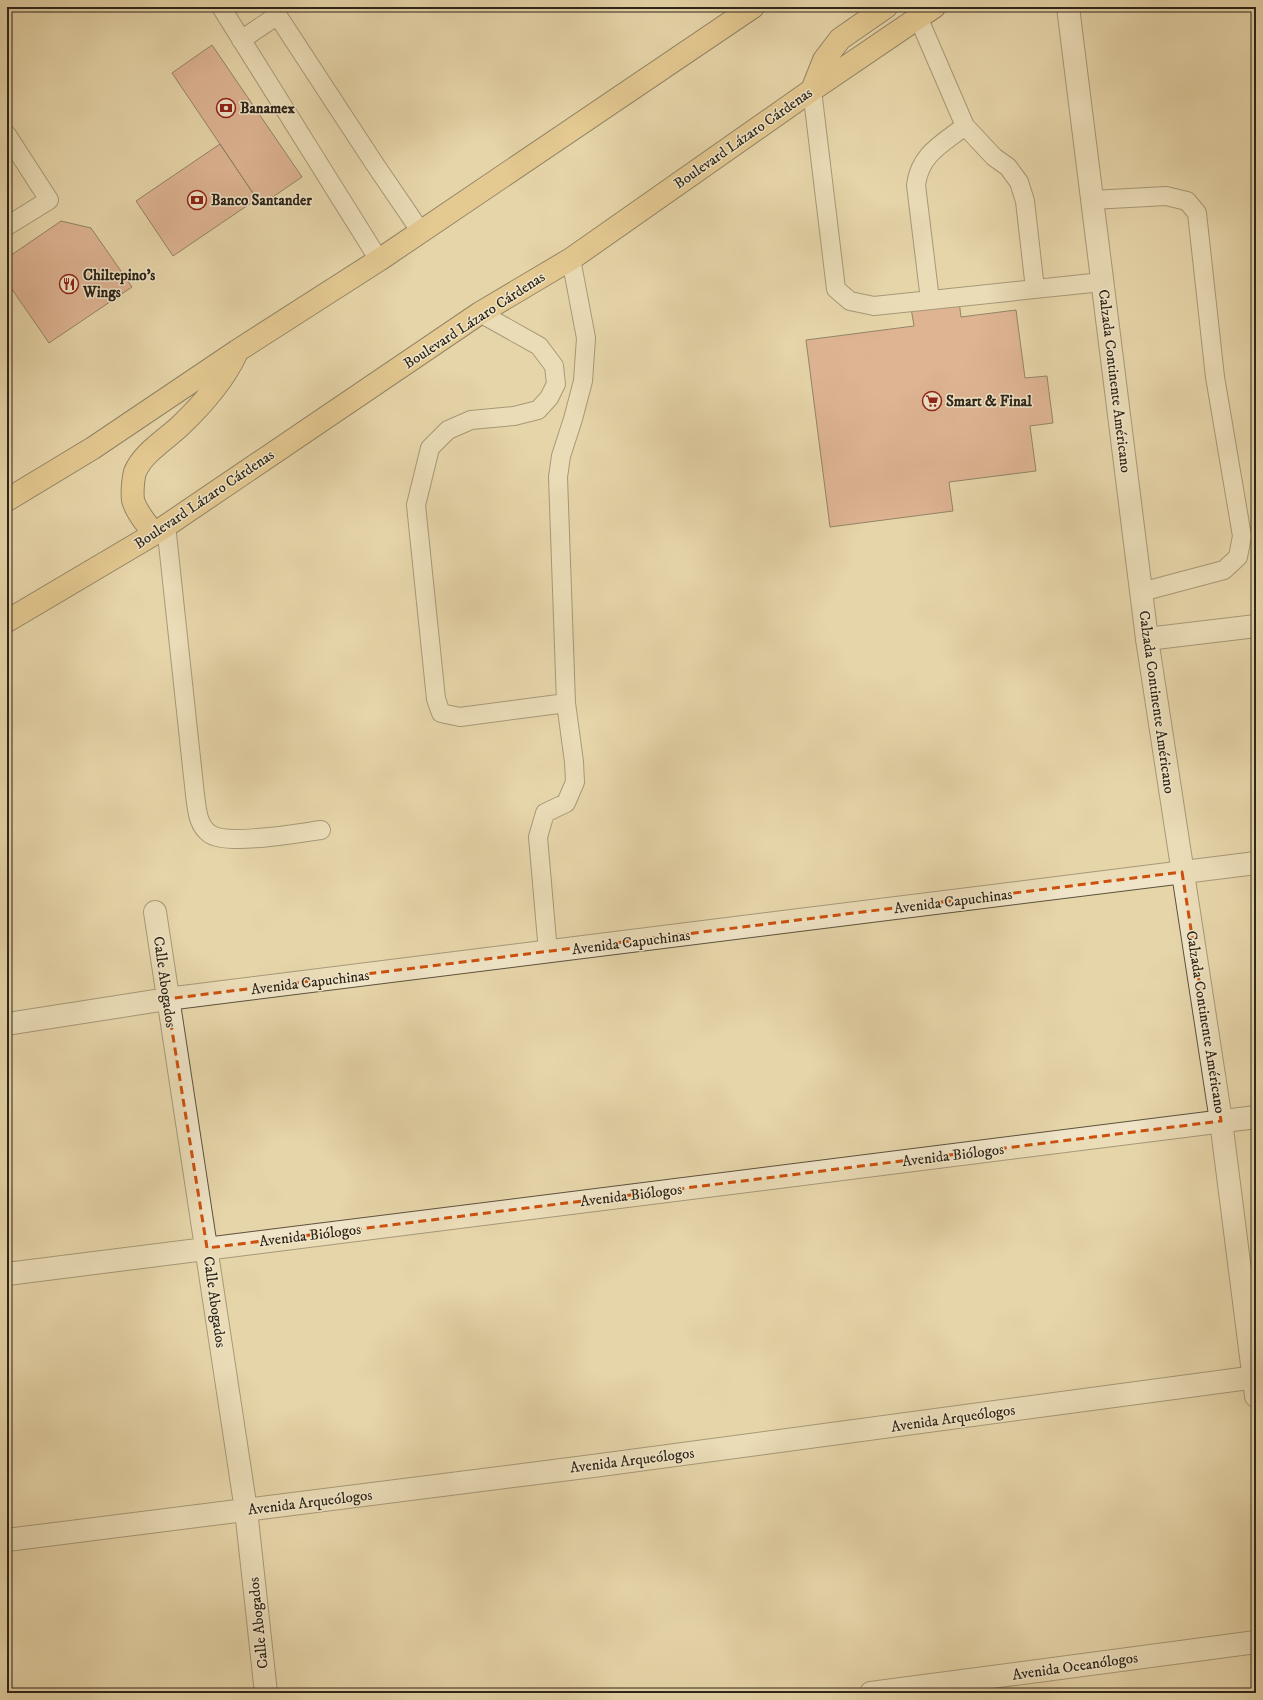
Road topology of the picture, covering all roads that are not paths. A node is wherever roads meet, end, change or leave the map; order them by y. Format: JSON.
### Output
{"nodes":[{"id":1,"x":220,"y":7,"type":"edge"},
{"id":2,"x":753,"y":7,"type":"edge"},
{"id":3,"x":886,"y":7,"type":"edge"},
{"id":4,"x":1068,"y":7,"type":"edge"},
{"id":5,"x":275,"y":11,"type":"edge"},
{"id":6,"x":926,"y":12,"type":"edge"},
{"id":7,"x":241,"y":40,"type":"junction"},
{"id":8,"x":812,"y":90,"type":"junction"},
{"id":9,"x":965,"y":126,"type":"junction"},
{"id":10,"x":7,"y":135,"type":"edge"},
{"id":11,"x":1092,"y":200,"type":"junction"},
{"id":12,"x":7,"y":226,"type":"edge"},
{"id":13,"x":421,"y":232,"type":"junction"},
{"id":14,"x":571,"y":259,"type":"junction"},
{"id":15,"x":379,"y":260,"type":"junction"},
{"id":16,"x":1102,"y":282,"type":"junction"},
{"id":17,"x":1035,"y":289,"type":"junction"},
{"id":18,"x":930,"y":300,"type":"junction"},
{"id":19,"x":480,"y":313,"type":"junction"},
{"id":20,"x":237,"y":351,"type":"junction"},
{"id":21,"x":7,"y":500,"type":"edge"},
{"id":22,"x":160,"y":530,"type":"junction"},
{"id":23,"x":1141,"y":592,"type":"junction"},
{"id":24,"x":7,"y":621,"type":"edge"},
{"id":25,"x":1256,"y":626,"type":"edge"},
{"id":26,"x":1147,"y":639,"type":"junction"},
{"id":27,"x":566,"y":702,"type":"junction"},
{"id":28,"x":321,"y":830,"type":"dead end"},
{"id":29,"x":1256,"y":863,"type":"edge"},
{"id":30,"x":1182,"y":872,"type":"junction"},
{"id":31,"x":155,"y":912,"type":"dead end"},
{"id":32,"x":548,"y":952,"type":"junction"},
{"id":33,"x":167,"y":999,"type":"junction"},
{"id":34,"x":7,"y":1024,"type":"edge"},
{"id":35,"x":1256,"y":1117,"type":"edge"},
{"id":36,"x":1221,"y":1121,"type":"junction"},
{"id":37,"x":207,"y":1248,"type":"junction"},
{"id":38,"x":7,"y":1274,"type":"edge"},
{"id":39,"x":1255,"y":1384,"type":"edge"},
{"id":40,"x":246,"y":1510,"type":"junction"},
{"id":41,"x":7,"y":1540,"type":"edge"},
{"id":42,"x":1256,"y":1642,"type":"edge"},
{"id":43,"x":266,"y":1693,"type":"edge"},
{"id":44,"x":870,"y":1693,"type":"edge"}],
"edges":[{"from":1,"to":7,"type":"lane"},
{"from":2,"to":13,"type":"main road"},
{"from":3,"to":8,"type":"main road"},
{"from":4,"to":11,"type":"street","name":"Calzada Continente Américano"},
{"from":5,"to":7,"type":"lane"},
{"from":5,"to":13,"type":"lane"},
{"from":6,"to":8,"type":"main road","name":"Boulevard Lázaro Cárdenas"},
{"from":6,"to":9,"type":"lane"},
{"from":7,"to":15,"type":"lane"},
{"from":8,"to":14,"type":"main road","name":"Boulevard Lázaro Cárdenas"},
{"from":8,"to":18,"type":"lane"},
{"from":9,"to":17,"type":"lane"},
{"from":9,"to":18,"type":"lane"},
{"from":10,"to":12,"type":"lane"},
{"from":11,"to":16,"type":"street","name":"Calzada Continente Américano"},
{"from":11,"to":23,"type":"lane"},
{"from":13,"to":15,"type":"main road"},
{"from":14,"to":19,"type":"main road","name":"Boulevard Lázaro Cárdenas"},
{"from":14,"to":27,"type":"lane"},
{"from":15,"to":20,"type":"main road"},
{"from":16,"to":17,"type":"lane"},
{"from":16,"to":23,"type":"street","name":"Calzada Continente Américano"},
{"from":17,"to":18,"type":"lane"},
{"from":19,"to":22,"type":"main road","name":"Boulevard Lázaro Cárdenas"},
{"from":19,"to":27,"type":"lane"},
{"from":20,"to":21,"type":"main road"},
{"from":20,"to":22,"type":"main road"},
{"from":22,"to":24,"type":"main road","name":"Boulevard Lázaro Cárdenas"},
{"from":22,"to":28,"type":"lane"},
{"from":23,"to":26,"type":"street","name":"Calzada Continente Américano"},
{"from":25,"to":26,"type":"street"},
{"from":26,"to":30,"type":"street","name":"Calzada Continente Américano"},
{"from":27,"to":32,"type":"lane"},
{"from":29,"to":30,"type":"street","name":"Avenida Capuchinas"},
{"from":30,"to":32,"type":"street","name":"Avenida Capuchinas"},
{"from":30,"to":36,"type":"street","name":"Calzada Continente Américano"},
{"from":31,"to":33,"type":"street","name":"Calle Abogados"},
{"from":32,"to":33,"type":"street","name":"Avenida Capuchinas"},
{"from":33,"to":34,"type":"street","name":"Avenida Capuchinas"},
{"from":33,"to":37,"type":"street","name":"Calle Abogados"},
{"from":35,"to":36,"type":"street","name":"Avenida Biólogos"},
{"from":36,"to":37,"type":"street","name":"Avenida Biólogos"},
{"from":36,"to":39,"type":"street","name":"Calzada Continente Américano"},
{"from":37,"to":38,"type":"street","name":"Avenida Biólogos"},
{"from":37,"to":40,"type":"street","name":"Calle Abogados"},
{"from":39,"to":40,"type":"street","name":"Avenida Arqueólogos"},
{"from":40,"to":41,"type":"street","name":"Avenida Arqueólogos"},
{"from":40,"to":43,"type":"street","name":"Calle Abogados"},
{"from":42,"to":44,"type":"street","name":"Avenida Oceanólogos"}]}
